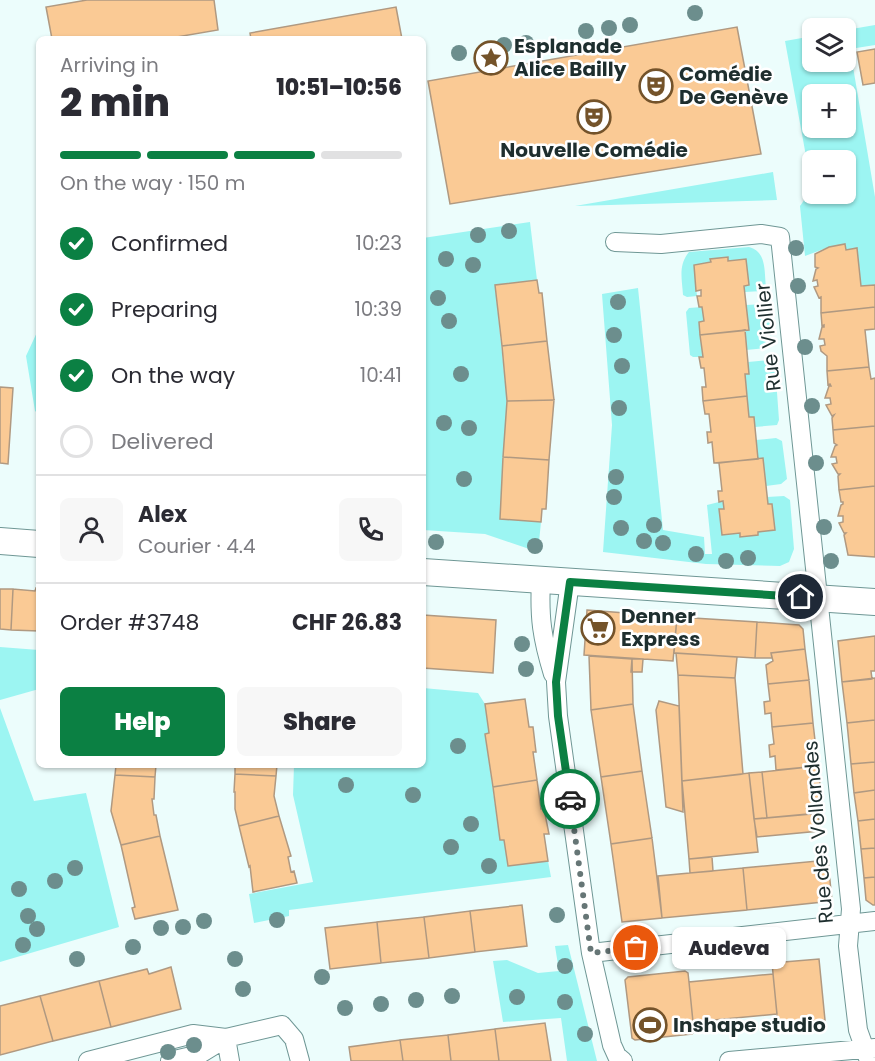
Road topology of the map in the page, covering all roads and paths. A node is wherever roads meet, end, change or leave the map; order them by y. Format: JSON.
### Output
{"nodes":[{"id":1,"x":615,"y":242,"type":"dead end"},
{"id":2,"x":0,"y":541,"type":"edge"},
{"id":3,"x":36,"y":544,"type":"edge"},
{"id":4,"x":426,"y":572,"type":"edge"},
{"id":5,"x":541,"y":580,"type":"junction"},
{"id":6,"x":570,"y":582,"type":"junction"},
{"id":7,"x":817,"y":598,"type":"junction"},
{"id":8,"x":875,"y":602,"type":"edge"},
{"id":9,"x":556,"y":682,"type":"junction"},
{"id":10,"x":875,"y":921,"type":"edge"},
{"id":11,"x":850,"y":924,"type":"junction"},
{"id":12,"x":591,"y":953,"type":"junction"},
{"id":13,"x":226,"y":1038,"type":"junction"},
{"id":14,"x":870,"y":1052,"type":"edge"},
{"id":15,"x":88,"y":1061,"type":"edge"},
{"id":16,"x":170,"y":1061,"type":"edge"},
{"id":17,"x":230,"y":1061,"type":"edge"},
{"id":18,"x":300,"y":1061,"type":"edge"},
{"id":19,"x":623,"y":1061,"type":"edge"},
{"id":20,"x":729,"y":1061,"type":"edge"}],
"edges":[{"from":1,"to":7,"type":"street","name":"Rue Viollier"},
{"from":2,"to":3,"type":"main road"},
{"from":4,"to":5,"type":"main road"},
{"from":5,"to":6,"type":"main road"},
{"from":5,"to":9,"type":"street"},
{"from":6,"to":7,"type":"main road"},
{"from":6,"to":9,"type":"street"},
{"from":7,"to":8,"type":"main road"},
{"from":7,"to":11,"type":"street","name":"Rue des Vollandes"},
{"from":9,"to":12,"type":"street"},
{"from":10,"to":11,"type":"street"},
{"from":11,"to":12,"type":"street"},
{"from":11,"to":14,"type":"street","name":"Rue des Vollandes"},
{"from":12,"to":19,"type":"street"},
{"from":13,"to":15,"type":"street"},
{"from":13,"to":16,"type":"street"},
{"from":13,"to":17,"type":"street"},
{"from":13,"to":18,"type":"street"},
{"from":14,"to":20,"type":"street"}]}
